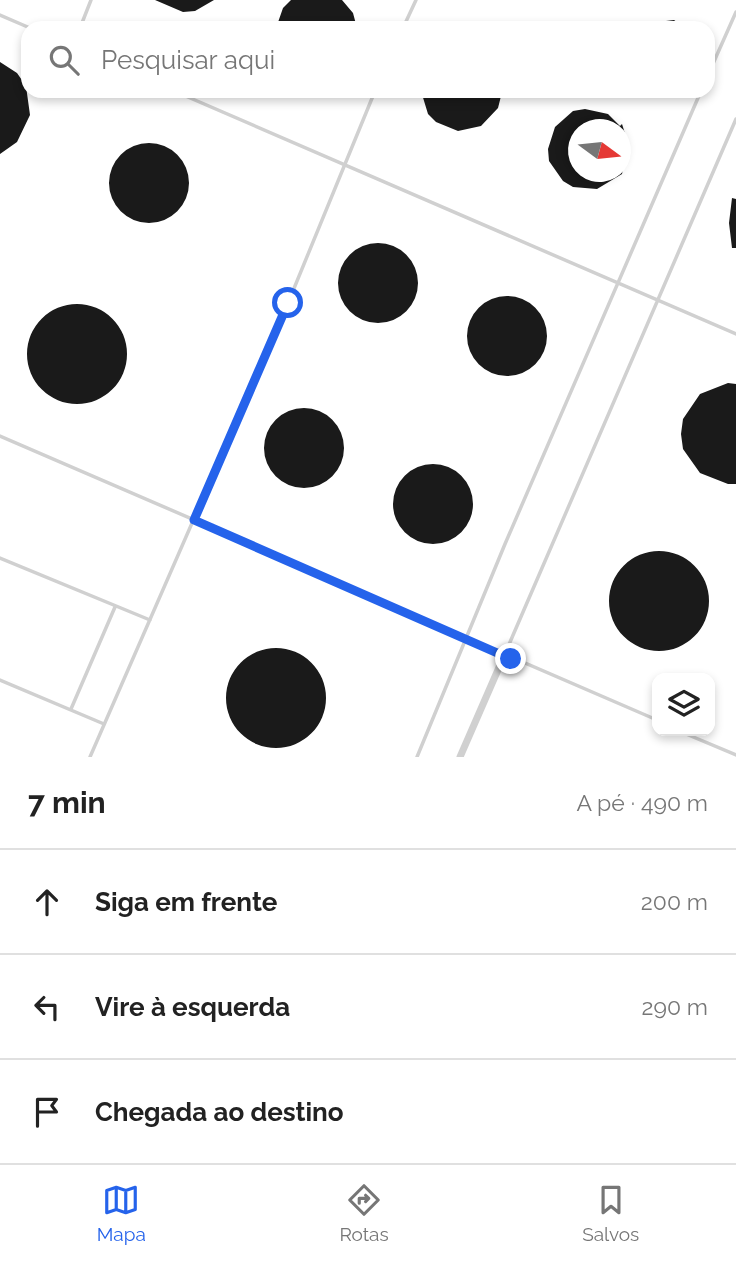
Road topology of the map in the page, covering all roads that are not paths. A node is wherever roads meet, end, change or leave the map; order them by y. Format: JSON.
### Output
{"nodes":[{"id":1,"x":91,"y":0,"type":"edge"},
{"id":2,"x":416,"y":0,"type":"edge"},
{"id":3,"x":736,"y":12,"type":"edge"},
{"id":4,"x":0,"y":15,"type":"edge"},
{"id":5,"x":83,"y":21,"type":"edge"},
{"id":6,"x":406,"y":21,"type":"edge"},
{"id":7,"x":21,"y":24,"type":"edge"},
{"id":8,"x":715,"y":59,"type":"edge"},
{"id":9,"x":190,"y":98,"type":"edge"},
{"id":10,"x":372,"y":98,"type":"edge"},
{"id":11,"x":698,"y":98,"type":"edge"},
{"id":12,"x":736,"y":119,"type":"edge"},
{"id":13,"x":343,"y":164,"type":"junction"},
{"id":14,"x":620,"y":284,"type":"junction"},
{"id":15,"x":657,"y":300,"type":"junction"},
{"id":16,"x":736,"y":334,"type":"edge"},
{"id":17,"x":0,"y":436,"type":"edge"},
{"id":18,"x":194,"y":520,"type":"junction"},
{"id":19,"x":0,"y":558,"type":"edge"},
{"id":20,"x":115,"y":607,"type":"junction"},
{"id":21,"x":150,"y":620,"type":"junction"},
{"id":22,"x":465,"y":640,"type":"junction"},
{"id":23,"x":504,"y":656,"type":"junction"},
{"id":24,"x":0,"y":680,"type":"edge"},
{"id":25,"x":72,"y":709,"type":"junction"},
{"id":26,"x":652,"y":718,"type":"edge"},
{"id":27,"x":104,"y":724,"type":"junction"},
{"id":28,"x":691,"y":736,"type":"edge"},
{"id":29,"x":736,"y":755,"type":"edge"},
{"id":30,"x":90,"y":757,"type":"edge"},
{"id":31,"x":416,"y":757,"type":"edge"},
{"id":32,"x":460,"y":757,"type":"edge"}],
"edges":[{"from":1,"to":5,"type":"lane"},
{"from":2,"to":6,"type":"lane"},
{"from":3,"to":8,"type":"lane"},
{"from":4,"to":7,"type":"lane"},
{"from":9,"to":13,"type":"lane"},
{"from":10,"to":13,"type":"lane"},
{"from":11,"to":14,"type":"lane"},
{"from":12,"to":15,"type":"lane"},
{"from":13,"to":14,"type":"lane"},
{"from":13,"to":18,"type":"lane"},
{"from":14,"to":15,"type":"lane"},
{"from":14,"to":22,"type":"lane"},
{"from":15,"to":16,"type":"lane"},
{"from":15,"to":23,"type":"lane"},
{"from":17,"to":18,"type":"lane"},
{"from":18,"to":21,"type":"lane"},
{"from":18,"to":22,"type":"lane"},
{"from":19,"to":20,"type":"lane"},
{"from":20,"to":21,"type":"lane"},
{"from":20,"to":25,"type":"lane"},
{"from":21,"to":27,"type":"lane"},
{"from":22,"to":23,"type":"lane"},
{"from":22,"to":31,"type":"lane"},
{"from":23,"to":26,"type":"lane"},
{"from":23,"to":32,"type":"street"},
{"from":24,"to":25,"type":"lane"},
{"from":25,"to":27,"type":"lane"},
{"from":27,"to":30,"type":"lane"},
{"from":28,"to":29,"type":"lane"}]}
